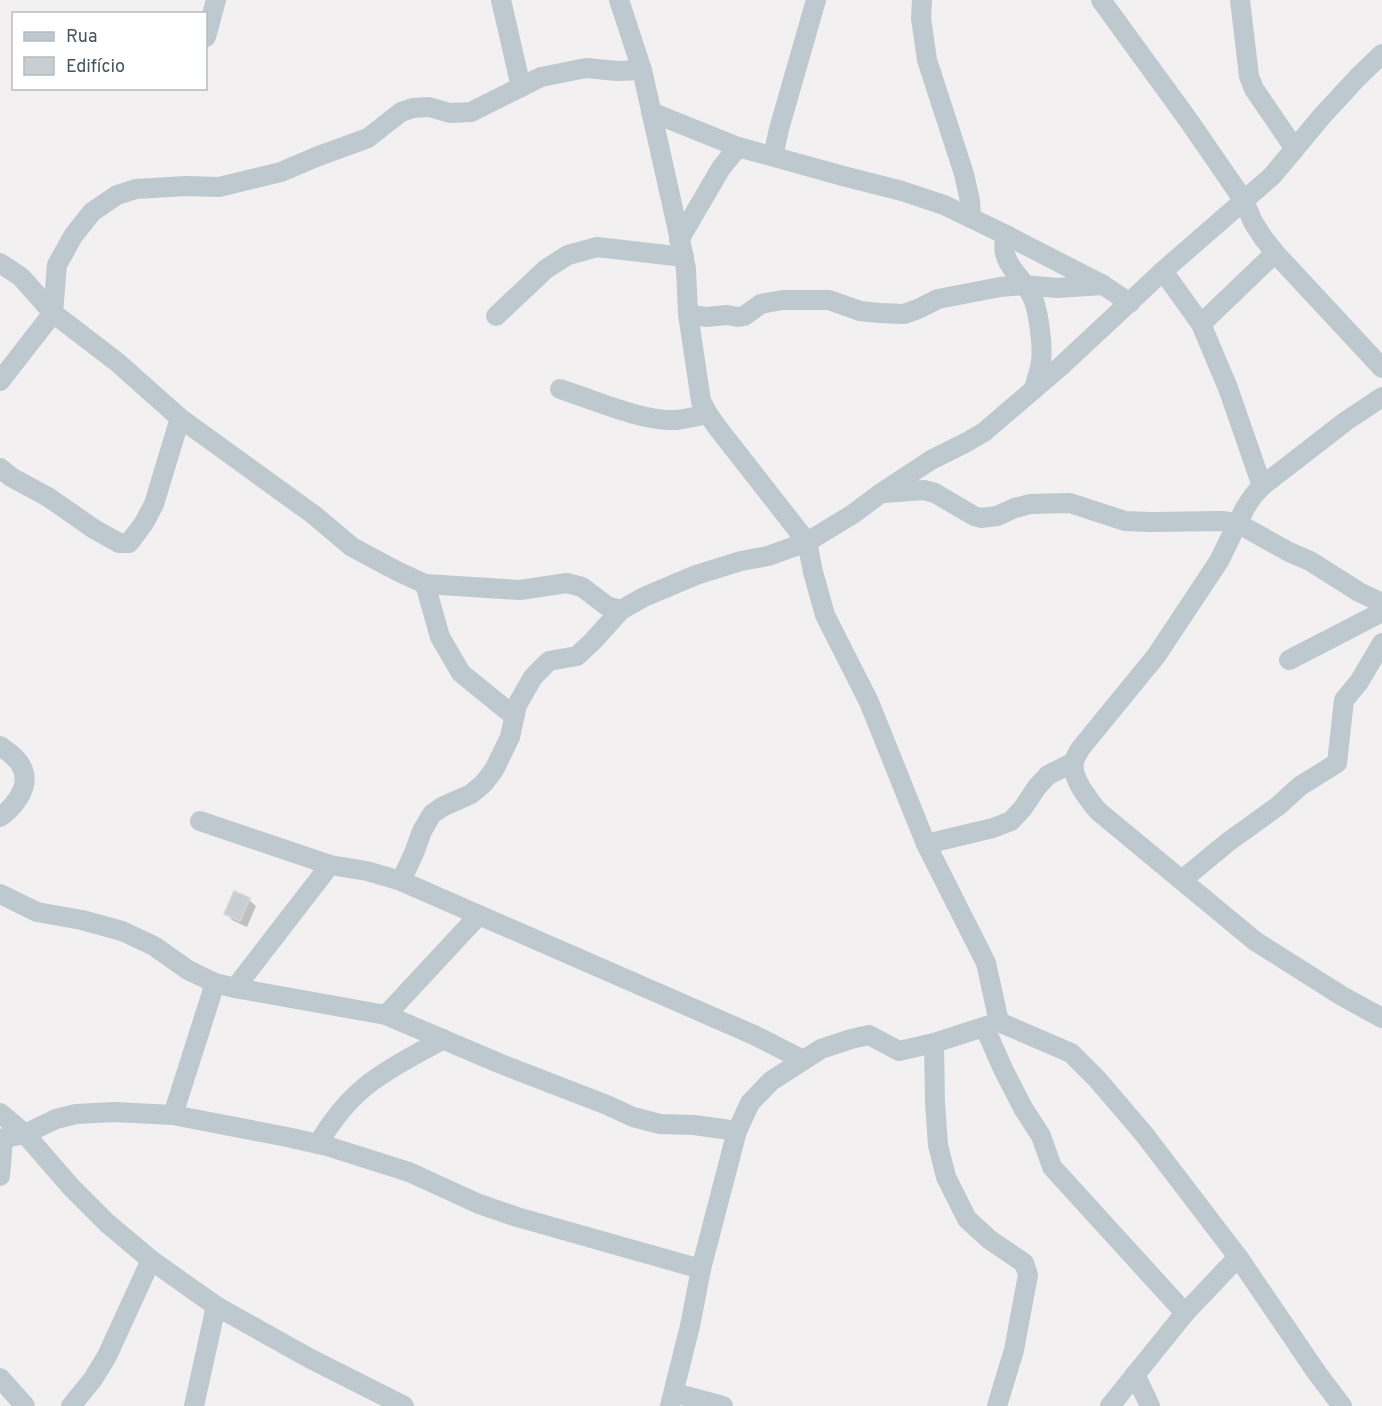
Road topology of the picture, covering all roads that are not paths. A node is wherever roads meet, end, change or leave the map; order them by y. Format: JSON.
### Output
{"nodes":[{"id":1,"x":216,"y":0,"type":"edge"},
{"id":2,"x":501,"y":0,"type":"edge"},
{"id":3,"x":619,"y":0,"type":"edge"},
{"id":4,"x":816,"y":0,"type":"edge"},
{"id":5,"x":922,"y":0,"type":"edge"},
{"id":6,"x":1101,"y":0,"type":"edge"},
{"id":7,"x":1240,"y":0,"type":"edge"},
{"id":8,"x":207,"y":34,"type":"edge"},
{"id":9,"x":1382,"y":54,"type":"edge"},
{"id":10,"x":642,"y":70,"type":"junction"},
{"id":11,"x":521,"y":87,"type":"junction"},
{"id":12,"x":651,"y":112,"type":"junction"},
{"id":13,"x":738,"y":147,"type":"junction"},
{"id":14,"x":1295,"y":149,"type":"junction"},
{"id":15,"x":773,"y":156,"type":"junction"},
{"id":16,"x":1244,"y":201,"type":"junction"},
{"id":17,"x":971,"y":218,"type":"junction"},
{"id":18,"x":1006,"y":235,"type":"junction"},
{"id":19,"x":681,"y":248,"type":"junction"},
{"id":20,"x":1275,"y":252,"type":"junction"},
{"id":21,"x":0,"y":263,"type":"edge"},
{"id":22,"x":1163,"y":271,"type":"junction"},
{"id":23,"x":1024,"y":285,"type":"junction"},
{"id":24,"x":1103,"y":285,"type":"junction"},
{"id":25,"x":1130,"y":303,"type":"junction"},
{"id":26,"x":53,"y":313,"type":"junction"},
{"id":27,"x":688,"y":314,"type":"junction"},
{"id":28,"x":496,"y":316,"type":"dead end"},
{"id":29,"x":1201,"y":324,"type":"junction"},
{"id":30,"x":1382,"y":368,"type":"edge"},
{"id":31,"x":0,"y":381,"type":"edge"},
{"id":32,"x":560,"y":389,"type":"dead end"},
{"id":33,"x":1034,"y":389,"type":"junction"},
{"id":34,"x":1382,"y":397,"type":"edge"},
{"id":35,"x":708,"y":414,"type":"junction"},
{"id":36,"x":180,"y":418,"type":"junction"},
{"id":37,"x":0,"y":468,"type":"edge"},
{"id":38,"x":1263,"y":486,"type":"junction"},
{"id":39,"x":881,"y":493,"type":"junction"},
{"id":40,"x":1237,"y":524,"type":"junction"},
{"id":41,"x":807,"y":542,"type":"junction"},
{"id":42,"x":425,"y":584,"type":"junction"},
{"id":43,"x":1382,"y":603,"type":"edge"},
{"id":44,"x":621,"y":610,"type":"junction"},
{"id":45,"x":1382,"y":612,"type":"edge"},
{"id":46,"x":1382,"y":643,"type":"edge"},
{"id":47,"x":1289,"y":660,"type":"dead end"},
{"id":48,"x":514,"y":716,"type":"junction"},
{"id":49,"x":0,"y":746,"type":"edge"},
{"id":50,"x":1074,"y":762,"type":"junction"},
{"id":51,"x":0,"y":817,"type":"edge"},
{"id":52,"x":200,"y":821,"type":"dead end"},
{"id":53,"x":926,"y":844,"type":"junction"},
{"id":54,"x":330,"y":865,"type":"junction"},
{"id":55,"x":1182,"y":880,"type":"junction"},
{"id":56,"x":401,"y":881,"type":"junction"},
{"id":57,"x":0,"y":894,"type":"edge"},
{"id":58,"x":479,"y":915,"type":"junction"},
{"id":59,"x":215,"y":983,"type":"junction"},
{"id":60,"x":235,"y":988,"type":"junction"},
{"id":61,"x":386,"y":1015,"type":"junction"},
{"id":62,"x":1382,"y":1018,"type":"edge"},
{"id":63,"x":992,"y":1025,"type":"junction"},
{"id":64,"x":443,"y":1039,"type":"junction"},
{"id":65,"x":767,"y":1042,"type":"junction"},
{"id":66,"x":934,"y":1043,"type":"junction"},
{"id":67,"x":803,"y":1060,"type":"junction"},
{"id":68,"x":771,"y":1082,"type":"junction"},
{"id":69,"x":0,"y":1113,"type":"edge"},
{"id":70,"x":173,"y":1116,"type":"junction"},
{"id":71,"x":737,"y":1131,"type":"junction"},
{"id":72,"x":25,"y":1134,"type":"junction"},
{"id":73,"x":1,"y":1139,"type":"edge"},
{"id":74,"x":318,"y":1144,"type":"junction"},
{"id":75,"x":0,"y":1176,"type":"edge"},
{"id":76,"x":1238,"y":1257,"type":"junction"},
{"id":77,"x":151,"y":1260,"type":"junction"},
{"id":78,"x":701,"y":1269,"type":"junction"},
{"id":79,"x":216,"y":1306,"type":"junction"},
{"id":80,"x":1185,"y":1313,"type":"junction"},
{"id":81,"x":1135,"y":1374,"type":"junction"},
{"id":82,"x":0,"y":1378,"type":"edge"},
{"id":83,"x":672,"y":1400,"type":"edge"},
{"id":84,"x":25,"y":1406,"type":"edge"},
{"id":85,"x":71,"y":1406,"type":"edge"},
{"id":86,"x":194,"y":1406,"type":"edge"},
{"id":87,"x":404,"y":1406,"type":"edge"},
{"id":88,"x":723,"y":1406,"type":"edge"},
{"id":89,"x":997,"y":1406,"type":"edge"},
{"id":90,"x":1110,"y":1406,"type":"edge"},
{"id":91,"x":1150,"y":1406,"type":"edge"},
{"id":92,"x":1342,"y":1406,"type":"edge"}],
"edges":[{"from":1,"to":8,"type":"street"},
{"from":2,"to":11,"type":"street"},
{"from":3,"to":10,"type":"street"},
{"from":4,"to":15,"type":"street"},
{"from":5,"to":17,"type":"street"},
{"from":6,"to":16,"type":"street"},
{"from":7,"to":14,"type":"street"},
{"from":9,"to":14,"type":"street"},
{"from":10,"to":11,"type":"street"},
{"from":10,"to":12,"type":"street"},
{"from":11,"to":26,"type":"street"},
{"from":12,"to":13,"type":"street"},
{"from":12,"to":19,"type":"street"},
{"from":13,"to":15,"type":"street"},
{"from":13,"to":19,"type":"street"},
{"from":14,"to":16,"type":"street"},
{"from":15,"to":17,"type":"street"},
{"from":16,"to":20,"type":"street"},
{"from":16,"to":22,"type":"street"},
{"from":17,"to":18,"type":"street"},
{"from":18,"to":23,"type":"street"},
{"from":18,"to":24,"type":"street"},
{"from":19,"to":27,"type":"street"},
{"from":19,"to":28,"type":"street"},
{"from":20,"to":29,"type":"street"},
{"from":20,"to":30,"type":"street"},
{"from":21,"to":26,"type":"street"},
{"from":22,"to":25,"type":"street"},
{"from":22,"to":29,"type":"street"},
{"from":23,"to":24,"type":"street"},
{"from":23,"to":27,"type":"street"},
{"from":23,"to":33,"type":"street"},
{"from":24,"to":25,"type":"street"},
{"from":25,"to":33,"type":"street"},
{"from":26,"to":31,"type":"street"},
{"from":26,"to":36,"type":"street"},
{"from":27,"to":35,"type":"street"},
{"from":29,"to":38,"type":"street"},
{"from":32,"to":35,"type":"street"},
{"from":33,"to":39,"type":"street"},
{"from":34,"to":38,"type":"street"},
{"from":35,"to":41,"type":"street"},
{"from":36,"to":37,"type":"street"},
{"from":36,"to":42,"type":"street"},
{"from":38,"to":40,"type":"street"},
{"from":39,"to":40,"type":"street"},
{"from":39,"to":41,"type":"street"},
{"from":40,"to":43,"type":"street"},
{"from":40,"to":50,"type":"street"},
{"from":41,"to":44,"type":"street"},
{"from":41,"to":53,"type":"street"},
{"from":42,"to":44,"type":"street"},
{"from":42,"to":48,"type":"street"},
{"from":44,"to":48,"type":"street"},
{"from":45,"to":47,"type":"street"},
{"from":46,"to":55,"type":"street"},
{"from":48,"to":56,"type":"street"},
{"from":49,"to":51,"type":"street"},
{"from":50,"to":53,"type":"street"},
{"from":50,"to":55,"type":"street"},
{"from":52,"to":54,"type":"street"},
{"from":53,"to":63,"type":"street"},
{"from":54,"to":56,"type":"street"},
{"from":54,"to":60,"type":"street"},
{"from":55,"to":62,"type":"street"},
{"from":56,"to":58,"type":"street"},
{"from":57,"to":59,"type":"street"},
{"from":58,"to":61,"type":"street"},
{"from":58,"to":65,"type":"street"},
{"from":59,"to":60,"type":"street"},
{"from":59,"to":70,"type":"street"},
{"from":60,"to":61,"type":"street"},
{"from":61,"to":64,"type":"street"},
{"from":63,"to":66,"type":"street"},
{"from":63,"to":76,"type":"street"},
{"from":63,"to":80,"type":"street"},
{"from":64,"to":71,"type":"street"},
{"from":64,"to":74,"type":"street"},
{"from":65,"to":67,"type":"street"},
{"from":65,"to":68,"type":"street"},
{"from":66,"to":67,"type":"street"},
{"from":66,"to":89,"type":"street"},
{"from":67,"to":68,"type":"street"},
{"from":68,"to":71,"type":"street"},
{"from":69,"to":72,"type":"street"},
{"from":70,"to":72,"type":"street"},
{"from":70,"to":74,"type":"street"},
{"from":71,"to":78,"type":"street"},
{"from":72,"to":73,"type":"street"},
{"from":72,"to":77,"type":"street"},
{"from":73,"to":75,"type":"street"},
{"from":74,"to":78,"type":"street"},
{"from":76,"to":80,"type":"street"},
{"from":76,"to":92,"type":"street"},
{"from":77,"to":79,"type":"street"},
{"from":77,"to":85,"type":"street"},
{"from":78,"to":83,"type":"street"},
{"from":79,"to":86,"type":"street"},
{"from":79,"to":87,"type":"street"},
{"from":80,"to":81,"type":"street"},
{"from":81,"to":90,"type":"street"},
{"from":81,"to":91,"type":"street"},
{"from":82,"to":84,"type":"street"},
{"from":83,"to":88,"type":"street"}]}
